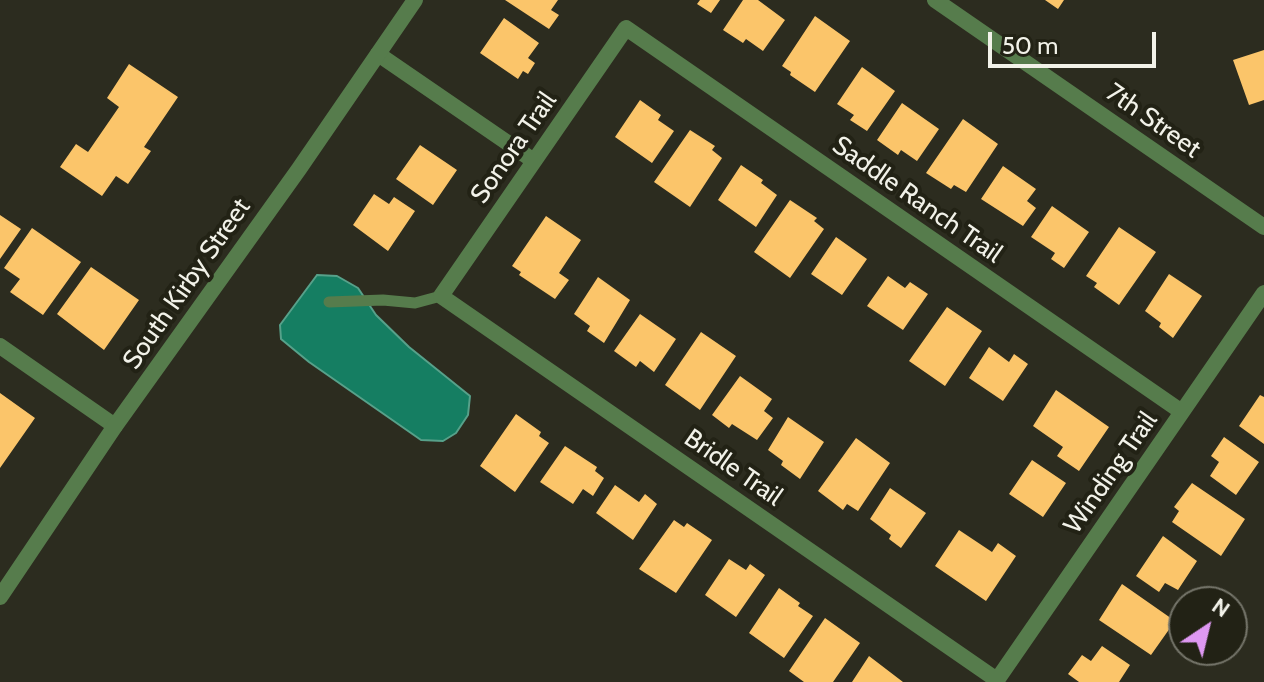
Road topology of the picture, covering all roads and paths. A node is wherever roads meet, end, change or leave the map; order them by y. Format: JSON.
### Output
{"nodes":[{"id":1,"x":415,"y":0,"type":"edge"},
{"id":2,"x":935,"y":0,"type":"edge"},
{"id":3,"x":626,"y":28,"type":"joint"},
{"id":4,"x":378,"y":54,"type":"junction"},
{"id":5,"x":534,"y":161,"type":"junction"},
{"id":6,"x":1264,"y":227,"type":"edge"},
{"id":7,"x":1264,"y":293,"type":"edge"},
{"id":8,"x":441,"y":296,"type":"junction"},
{"id":9,"x":329,"y":302,"type":"dead end"},
{"id":10,"x":0,"y":346,"type":"edge"},
{"id":11,"x":1182,"y":412,"type":"junction"},
{"id":12,"x":115,"y":426,"type":"junction"},
{"id":13,"x":0,"y":597,"type":"edge"},
{"id":14,"x":997,"y":680,"type":"joint"}],
"edges":[{"from":1,"to":4,"type":"street","name":"South Kirby Street"},
{"from":2,"to":6,"type":"street","name":"7th Street"},
{"from":3,"to":5,"type":"street","name":"Sonora Trail"},
{"from":3,"to":11,"type":"street","name":"Saddle Ranch Trail"},
{"from":4,"to":5,"type":"street"},
{"from":4,"to":12,"type":"street","name":"South Kirby Street"},
{"from":5,"to":8,"type":"street","name":"Sonora Trail"},
{"from":7,"to":11,"type":"street","name":"Winding Trail"},
{"from":8,"to":9,"type":"lane"},
{"from":8,"to":14,"type":"street","name":"Bridle Trail"},
{"from":10,"to":12,"type":"street"},
{"from":11,"to":14,"type":"street","name":"Winding Trail"},
{"from":12,"to":13,"type":"street","name":"South Kirby Street"}]}
